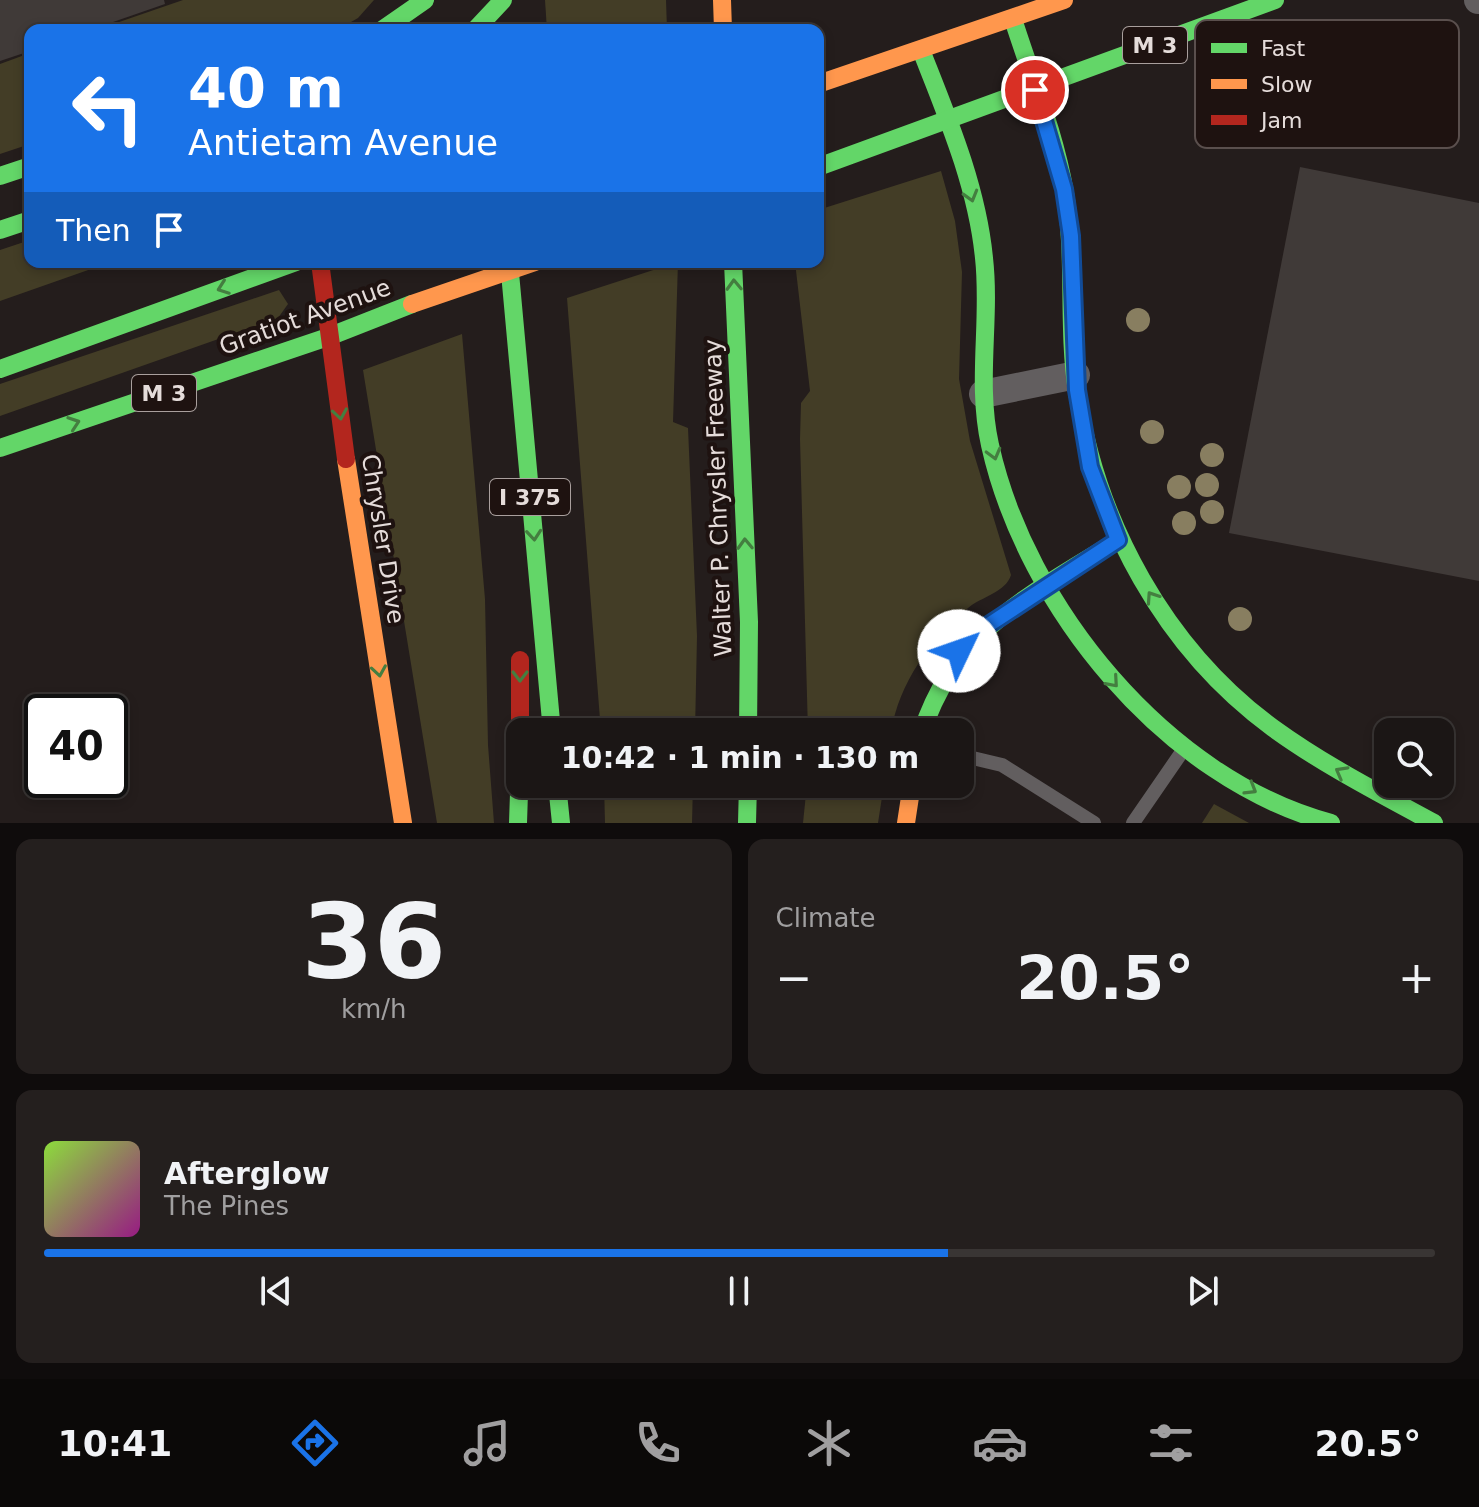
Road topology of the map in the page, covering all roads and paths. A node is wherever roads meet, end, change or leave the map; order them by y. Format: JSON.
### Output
{"nodes":[{"id":1,"x":425,"y":0,"type":"edge"},
{"id":2,"x":491,"y":0,"type":"edge"},
{"id":3,"x":503,"y":0,"type":"edge"},
{"id":4,"x":722,"y":0,"type":"edge"},
{"id":5,"x":1064,"y":0,"type":"edge"},
{"id":6,"x":1275,"y":0,"type":"edge"},
{"id":7,"x":1013,"y":19,"type":"junction"},
{"id":8,"x":1222,"y":20,"type":"edge"},
{"id":9,"x":391,"y":24,"type":"edge"},
{"id":10,"x":481,"y":24,"type":"edge"},
{"id":11,"x":493,"y":24,"type":"edge"},
{"id":12,"x":723,"y":24,"type":"edge"},
{"id":13,"x":1195,"y":30,"type":"edge"},
{"id":14,"x":921,"y":50,"type":"junction"},
{"id":15,"x":827,"y":81,"type":"edge"},
{"id":16,"x":1035,"y":90,"type":"junction"},
{"id":17,"x":948,"y":122,"type":"junction"},
{"id":18,"x":824,"y":165,"type":"edge"},
{"id":19,"x":24,"y":168,"type":"edge"},
{"id":20,"x":0,"y":176,"type":"edge"},
{"id":21,"x":24,"y":222,"type":"edge"},
{"id":22,"x":0,"y":230,"type":"edge"},
{"id":23,"x":279,"y":268,"type":"edge"},
{"id":24,"x":321,"y":268,"type":"edge"},
{"id":25,"x":507,"y":268,"type":"edge"},
{"id":26,"x":508,"y":268,"type":"edge"},
{"id":27,"x":517,"y":268,"type":"edge"},
{"id":28,"x":733,"y":268,"type":"edge"},
{"id":29,"x":328,"y":337,"type":"junction"},
{"id":30,"x":0,"y":369,"type":"edge"},
{"id":31,"x":1076,"y":375,"type":"junction"},
{"id":32,"x":983,"y":394,"type":"junction"},
{"id":33,"x":0,"y":448,"type":"edge"},
{"id":34,"x":1118,"y":540,"type":"junction"},
{"id":35,"x":516,"y":545,"type":"dead end"},
{"id":36,"x":1044,"y":587,"type":"junction"},
{"id":37,"x":519,"y":640,"type":"dead end"},
{"id":38,"x":520,"y":718,"type":"edge"},
{"id":39,"x":551,"y":718,"type":"edge"},
{"id":40,"x":748,"y":718,"type":"edge"},
{"id":41,"x":927,"y":718,"type":"edge"},
{"id":42,"x":1186,"y":746,"type":"junction"},
{"id":43,"x":974,"y":758,"type":"edge"},
{"id":44,"x":519,"y":798,"type":"edge"},
{"id":45,"x":558,"y":798,"type":"edge"},
{"id":46,"x":748,"y":798,"type":"edge"},
{"id":47,"x":910,"y":798,"type":"edge"},
{"id":48,"x":403,"y":823,"type":"edge"},
{"id":49,"x":518,"y":823,"type":"edge"},
{"id":50,"x":561,"y":823,"type":"edge"},
{"id":51,"x":747,"y":823,"type":"edge"},
{"id":52,"x":906,"y":823,"type":"edge"},
{"id":53,"x":1094,"y":823,"type":"edge"},
{"id":54,"x":1133,"y":823,"type":"edge"},
{"id":55,"x":1331,"y":823,"type":"edge"},
{"id":56,"x":1434,"y":823,"type":"edge"}],
"edges":[{"from":1,"to":9,"type":"main road"},
{"from":2,"to":11,"type":"main road"},
{"from":3,"to":10,"type":"main road","bridge":true},
{"from":4,"to":12,"type":"main road"},
{"from":5,"to":7,"type":"main road"},
{"from":6,"to":8,"type":"main road","number":"M 3"},
{"from":7,"to":14,"type":"main road"},
{"from":7,"to":16,"type":"main road"},
{"from":13,"to":16,"type":"main road","number":"M 3"},
{"from":14,"to":15,"type":"main road"},
{"from":14,"to":17,"type":"main road"},
{"from":16,"to":17,"type":"main road","number":"M 3"},
{"from":16,"to":31,"type":"main road"},
{"from":17,"to":18,"type":"main road","number":"M 3"},
{"from":17,"to":32,"type":"main road","one_way":true},
{"from":19,"to":20,"type":"main road"},
{"from":21,"to":22,"type":"main road"},
{"from":23,"to":30,"type":"main road","one_way":true},
{"from":24,"to":29,"type":"main road","name":"Chrysler Drive"},
{"from":25,"to":35,"type":"main road"},
{"from":26,"to":39,"type":"main road","number":"I 375","one_way":true},
{"from":27,"to":29,"type":"main road","name":"Gratiot Avenue","number":"M 3","bridge":true},
{"from":40,"to":28,"type":"main road","name":"Walter P. Chrysler Freeway","one_way":true},
{"from":33,"to":29,"type":"main road","name":"Gratiot Avenue","number":"M 3","one_way":true},
{"from":29,"to":48,"type":"main road","name":"Chrysler Drive","one_way":true},
{"from":31,"to":32,"type":"street"},
{"from":31,"to":34,"type":"main road"},
{"from":32,"to":36,"type":"main road","one_way":true},
{"from":34,"to":36,"type":"main road"},
{"from":56,"to":34,"type":"main road","one_way":true},
{"from":36,"to":41,"type":"main road"},
{"from":36,"to":42,"type":"main road","one_way":true},
{"from":37,"to":38,"type":"main road","one_way":true},
{"from":42,"to":54,"type":"lane"},
{"from":42,"to":55,"type":"main road","one_way":true},
{"from":43,"to":53,"type":"lane"},
{"from":44,"to":49,"type":"main road"},
{"from":45,"to":50,"type":"main road"},
{"from":46,"to":51,"type":"main road"},
{"from":47,"to":52,"type":"main road"}]}
